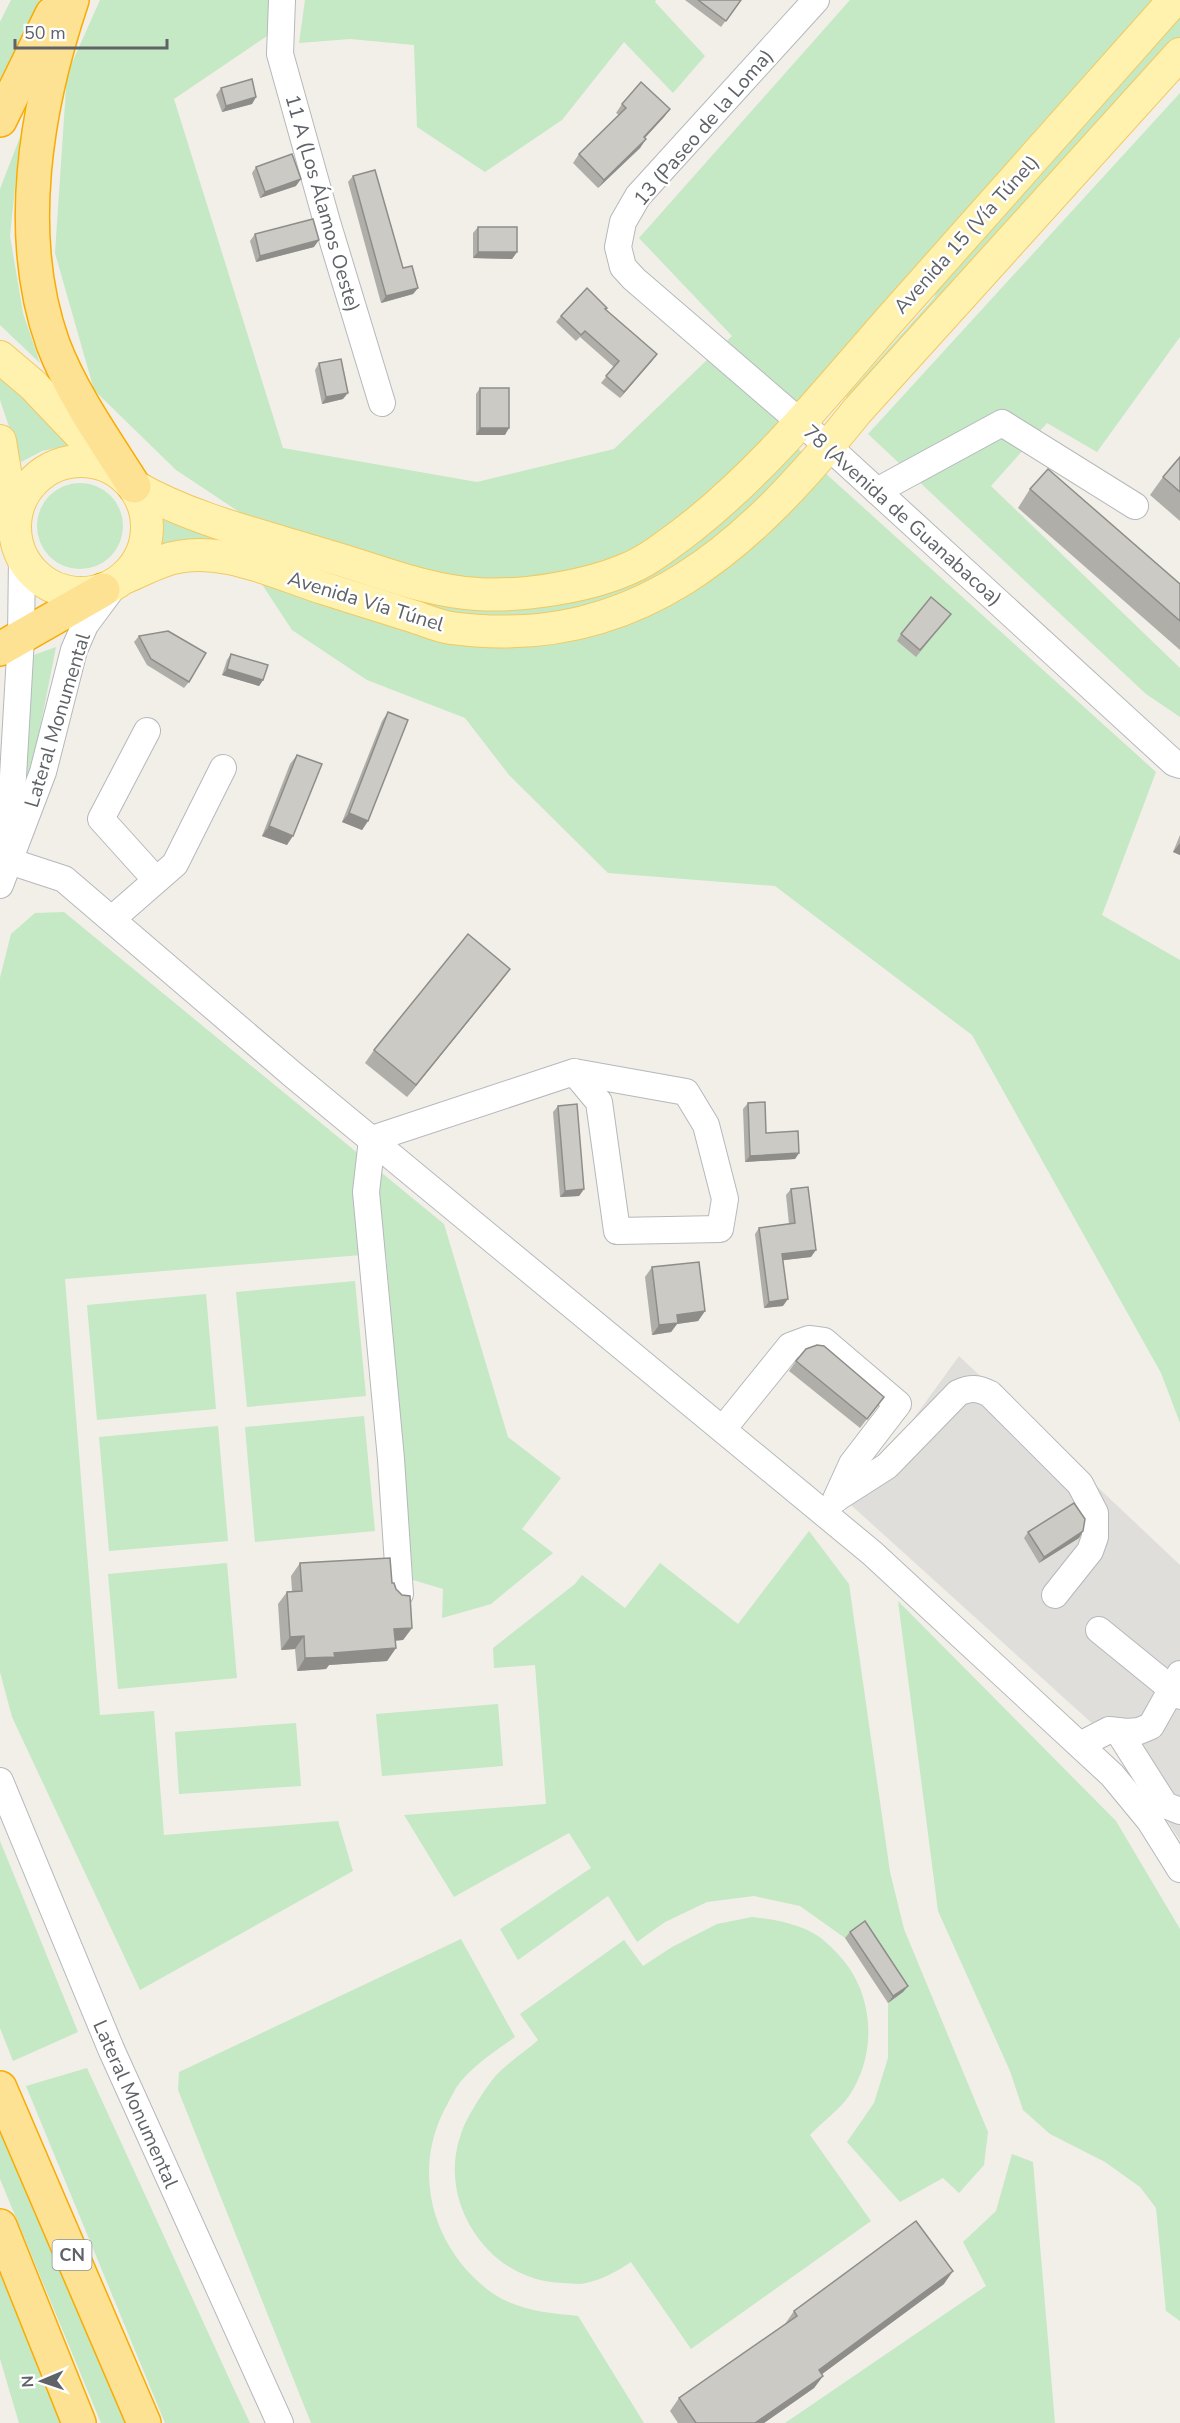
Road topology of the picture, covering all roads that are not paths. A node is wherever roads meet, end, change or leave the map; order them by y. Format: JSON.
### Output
{"nodes":[{"id":1,"x":59,"y":0,"type":"edge"},
{"id":2,"x":72,"y":0,"type":"edge"},
{"id":3,"x":282,"y":0,"type":"edge"},
{"id":4,"x":816,"y":0,"type":"edge"},
{"id":5,"x":1174,"y":0,"type":"edge"},
{"id":6,"x":1180,"y":54,"type":"edge"},
{"id":7,"x":0,"y":120,"type":"edge"},
{"id":8,"x":623,"y":267,"type":"joint"},
{"id":9,"x":0,"y":357,"type":"edge"},
{"id":10,"x":382,"y":403,"type":"dead end"},
{"id":11,"x":801,"y":423,"type":"junction"},
{"id":12,"x":0,"y":441,"type":"edge"},
{"id":13,"x":829,"y":447,"type":"junction"},
{"id":14,"x":109,"y":465,"type":"junction"},
{"id":15,"x":757,"y":468,"type":"joint"},
{"id":16,"x":134,"y":486,"type":"junction"},
{"id":17,"x":877,"y":491,"type":"junction"},
{"id":18,"x":1135,"y":506,"type":"dead end"},
{"id":19,"x":760,"y":518,"type":"joint"},
{"id":20,"x":19,"y":545,"type":"junction"},
{"id":21,"x":115,"y":584,"type":"junction"},
{"id":22,"x":11,"y":643,"type":"edge"},
{"id":23,"x":147,"y":731,"type":"dead end"},
{"id":24,"x":1180,"y":765,"type":"edge"},
{"id":25,"x":6,"y":768,"type":"edge"},
{"id":26,"x":223,"y":768,"type":"dead end"},
{"id":27,"x":9,"y":861,"type":"junction"},
{"id":28,"x":156,"y":880,"type":"junction"},
{"id":29,"x":0,"y":885,"type":"edge"},
{"id":30,"x":112,"y":919,"type":"junction"},
{"id":31,"x":574,"y":1072,"type":"junction"},
{"id":32,"x":372,"y":1139,"type":"junction"},
{"id":33,"x":723,"y":1429,"type":"junction"},
{"id":34,"x":832,"y":1507,"type":"junction"},
{"id":35,"x":400,"y":1594,"type":"edge"},
{"id":36,"x":1055,"y":1595,"type":"dead end"},
{"id":37,"x":1099,"y":1630,"type":"dead end"},
{"id":38,"x":1177,"y":1687,"type":"edge"},
{"id":39,"x":1118,"y":1731,"type":"junction"},
{"id":40,"x":1080,"y":1744,"type":"junction"},
{"id":41,"x":0,"y":1781,"type":"edge"},
{"id":42,"x":1180,"y":1811,"type":"edge"},
{"id":43,"x":1180,"y":1869,"type":"edge"},
{"id":44,"x":0,"y":2088,"type":"edge"},
{"id":45,"x":0,"y":2226,"type":"edge"},
{"id":46,"x":79,"y":2423,"type":"edge"},
{"id":47,"x":144,"y":2423,"type":"edge"},
{"id":48,"x":280,"y":2423,"type":"edge"}],
"edges":[{"from":1,"to":7,"type":"highway"},
{"from":2,"to":16,"type":"highway"},
{"from":3,"to":10,"type":"street","name":"11 A (Los Álamos Oeste)"},
{"from":4,"to":8,"type":"street","name":"13 (Paseo de la Loma)"},
{"from":5,"to":11,"type":"main road","name":"Avenida 15 (Vía Túnel)"},
{"from":6,"to":13,"type":"main road","name":"Avenida 15 (Vía Túnel)"},
{"from":8,"to":11,"type":"street","name":"78 (Avenida de Guanabacoa)"},
{"from":9,"to":14,"type":"main road"},
{"from":11,"to":13,"type":"street","name":"78 (Avenida de Guanabacoa)"},
{"from":11,"to":15,"type":"main road","name":"Avenida 15 (Vía Túnel)"},
{"from":12,"to":20,"type":"main road"},
{"from":13,"to":17,"type":"street","name":"78 (Avenida de Guanabacoa)"},
{"from":13,"to":19,"type":"main road","name":"Avenida 15 (Vía Túnel)"},
{"from":14,"to":16,"type":"main road"},
{"from":14,"to":20,"type":"main road"},
{"from":15,"to":16,"type":"main road","name":"Avenida Vía Túnel"},
{"from":16,"to":21,"type":"main road"},
{"from":17,"to":18,"type":"street"},
{"from":17,"to":24,"type":"street","name":"78 (Avenida de Guanabacoa)"},
{"from":19,"to":21,"type":"main road","name":"Avenida Vía Túnel"},
{"from":20,"to":21,"type":"main road"},
{"from":20,"to":22,"type":"street","name":"Lateral Monumental"},
{"from":21,"to":22,"type":"highway"},
{"from":21,"to":27,"type":"street","name":"Lateral Monumental"},
{"from":22,"to":25,"type":"street","name":"Lateral Monumental"},
{"from":23,"to":28,"type":"street"},
{"from":25,"to":27,"type":"street","name":"Lateral Monumental"},
{"from":26,"to":28,"type":"street"},
{"from":27,"to":29,"type":"street","name":"Lateral Monumental"},
{"from":27,"to":30,"type":"street"},
{"from":28,"to":30,"type":"street"},
{"from":30,"to":32,"type":"street"},
{"from":31,"to":31,"type":"street"},
{"from":31,"to":32,"type":"street"},
{"from":32,"to":33,"type":"street"},
{"from":32,"to":35,"type":"street"},
{"from":33,"to":34,"type":"street"},
{"from":33,"to":34,"type":"street"},
{"from":34,"to":36,"type":"street"},
{"from":34,"to":40,"type":"street"},
{"from":37,"to":38,"type":"street"},
{"from":38,"to":39,"type":"street"},
{"from":39,"to":40,"type":"street"},
{"from":39,"to":42,"type":"street"},
{"from":40,"to":43,"type":"street"},
{"from":41,"to":48,"type":"street","name":"Lateral Monumental"},
{"from":44,"to":47,"type":"highway","number":"CN"},
{"from":45,"to":46,"type":"highway"}]}
